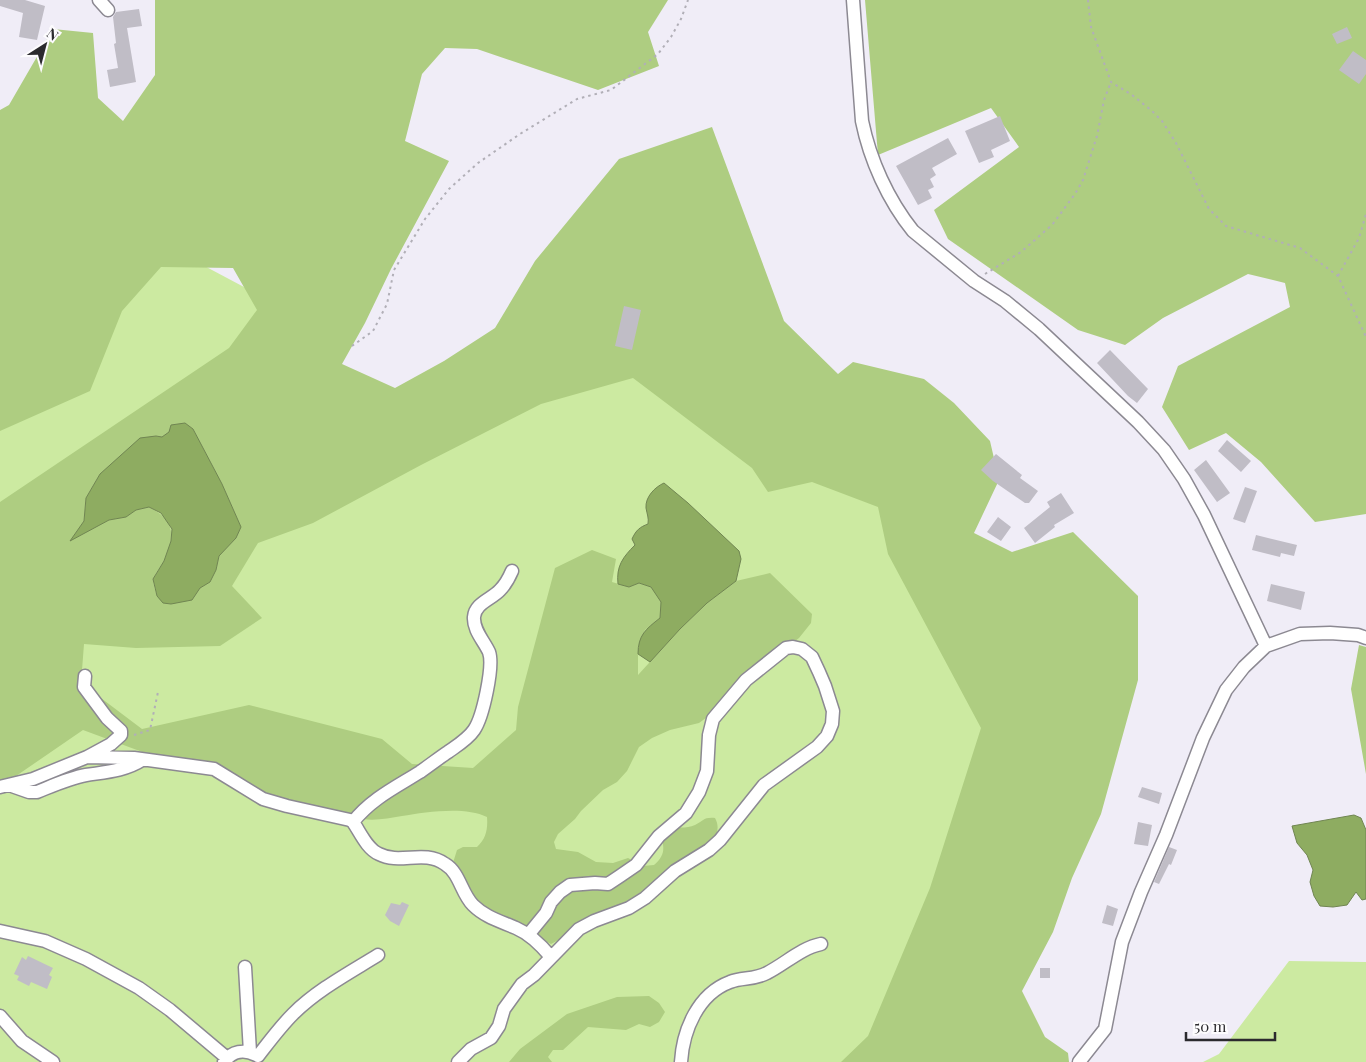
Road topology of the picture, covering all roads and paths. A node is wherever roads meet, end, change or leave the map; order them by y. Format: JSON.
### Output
{"nodes":[{"id":1,"x":688,"y":0,"type":"edge"},
{"id":2,"x":853,"y":0,"type":"edge"},
{"id":3,"x":1088,"y":0,"type":"edge"},
{"id":4,"x":1111,"y":82,"type":"junction"},
{"id":5,"x":1366,"y":214,"type":"edge"},
{"id":6,"x":1338,"y":276,"type":"junction"},
{"id":7,"x":974,"y":281,"type":"junction"},
{"id":8,"x":1366,"y":337,"type":"edge"},
{"id":9,"x":352,"y":346,"type":"dead end"},
{"id":10,"x":512,"y":571,"type":"dead end"},
{"id":11,"x":1366,"y":638,"type":"edge"},
{"id":12,"x":1266,"y":646,"type":"junction"},
{"id":13,"x":85,"y":676,"type":"dead end"},
{"id":14,"x":158,"y":692,"type":"dead end"},
{"id":15,"x":117,"y":740,"type":"junction"},
{"id":16,"x":86,"y":757,"type":"junction"},
{"id":17,"x":143,"y":760,"type":"junction"},
{"id":18,"x":4,"y":786,"type":"edge"},
{"id":19,"x":353,"y":822,"type":"junction"},
{"id":20,"x":0,"y":931,"type":"edge"},
{"id":21,"x":528,"y":935,"type":"junction"},
{"id":22,"x":821,"y":944,"type":"dead end"},
{"id":23,"x":378,"y":955,"type":"dead end"},
{"id":24,"x":551,"y":957,"type":"junction"},
{"id":25,"x":245,"y":967,"type":"dead end"},
{"id":26,"x":0,"y":1016,"type":"edge"},
{"id":27,"x":257,"y":1057,"type":"edge"},
{"id":28,"x":226,"y":1060,"type":"edge"},
{"id":29,"x":53,"y":1062,"type":"edge"},
{"id":30,"x":458,"y":1062,"type":"edge"},
{"id":31,"x":681,"y":1062,"type":"edge"},
{"id":32,"x":1080,"y":1062,"type":"edge"}],
"edges":[{"from":1,"to":9,"type":"path"},
{"from":2,"to":7,"type":"street"},
{"from":3,"to":4,"type":"path"},
{"from":4,"to":6,"type":"path"},
{"from":4,"to":7,"type":"path"},
{"from":5,"to":6,"type":"path"},
{"from":6,"to":8,"type":"path"},
{"from":7,"to":12,"type":"street"},
{"from":10,"to":19,"type":"street"},
{"from":11,"to":12,"type":"street"},
{"from":12,"to":32,"type":"street"},
{"from":13,"to":15,"type":"street"},
{"from":14,"to":15,"type":"path"},
{"from":15,"to":16,"type":"street"},
{"from":16,"to":17,"type":"street"},
{"from":16,"to":18,"type":"street"},
{"from":17,"to":18,"type":"street"},
{"from":17,"to":19,"type":"street"},
{"from":19,"to":21,"type":"street"},
{"from":20,"to":28,"type":"street"},
{"from":21,"to":24,"type":"street"},
{"from":21,"to":24,"type":"street"},
{"from":22,"to":31,"type":"street"},
{"from":23,"to":27,"type":"street"},
{"from":24,"to":30,"type":"street"},
{"from":25,"to":27,"type":"street"},
{"from":26,"to":29,"type":"street"},
{"from":27,"to":28,"type":"street"}]}
